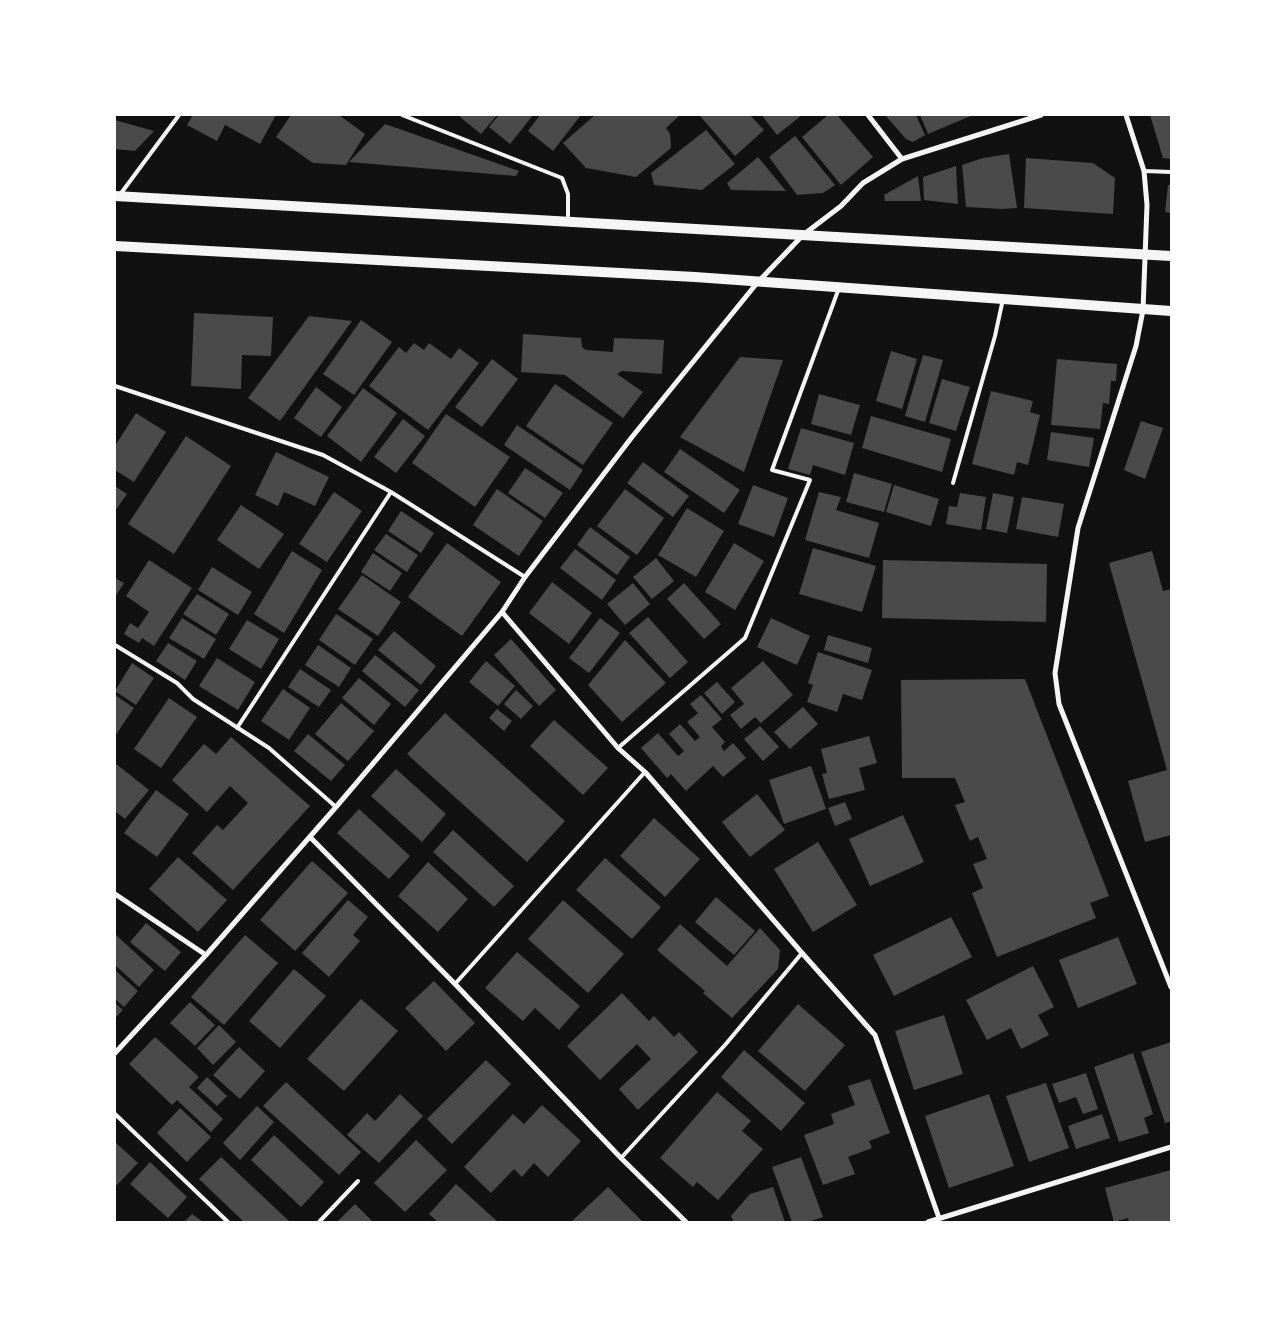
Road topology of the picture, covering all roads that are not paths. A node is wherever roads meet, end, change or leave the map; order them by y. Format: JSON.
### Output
{"nodes":[{"id":1,"x":179,"y":115,"type":"edge"},
{"id":2,"x":402,"y":115,"type":"edge"},
{"id":3,"x":868,"y":115,"type":"edge"},
{"id":4,"x":1042,"y":115,"type":"edge"},
{"id":5,"x":1126,"y":115,"type":"edge"},
{"id":6,"x":902,"y":159,"type":"junction"},
{"id":7,"x":1144,"y":171,"type":"junction"},
{"id":8,"x":1171,"y":172,"type":"edge"},
{"id":9,"x":117,"y":196,"type":"edge"},
{"id":10,"x":568,"y":222,"type":"junction"},
{"id":11,"x":803,"y":235,"type":"junction"},
{"id":12,"x":115,"y":246,"type":"edge"},
{"id":13,"x":1145,"y":254,"type":"junction"},
{"id":14,"x":1171,"y":256,"type":"edge"},
{"id":15,"x":758,"y":282,"type":"junction"},
{"id":16,"x":839,"y":288,"type":"junction"},
{"id":17,"x":1003,"y":300,"type":"junction"},
{"id":18,"x":1142,"y":310,"type":"junction"},
{"id":19,"x":1171,"y":311,"type":"edge"},
{"id":20,"x":115,"y":386,"type":"edge"},
{"id":21,"x":953,"y":483,"type":"dead end"},
{"id":22,"x":391,"y":492,"type":"junction"},
{"id":23,"x":525,"y":577,"type":"junction"},
{"id":24,"x":502,"y":612,"type":"junction"},
{"id":25,"x":115,"y":644,"type":"edge"},
{"id":26,"x":237,"y":728,"type":"junction"},
{"id":27,"x":618,"y":748,"type":"junction"},
{"id":28,"x":645,"y":772,"type":"junction"},
{"id":29,"x":336,"y":807,"type":"junction"},
{"id":30,"x":310,"y":837,"type":"junction"},
{"id":31,"x":115,"y":894,"type":"edge"},
{"id":32,"x":802,"y":953,"type":"junction"},
{"id":33,"x":206,"y":955,"type":"junction"},
{"id":34,"x":455,"y":984,"type":"junction"},
{"id":35,"x":1171,"y":987,"type":"edge"},
{"id":36,"x":115,"y":1053,"type":"edge"},
{"id":37,"x":115,"y":1114,"type":"edge"},
{"id":38,"x":1171,"y":1147,"type":"edge"},
{"id":39,"x":620,"y":1158,"type":"junction"},
{"id":40,"x":358,"y":1181,"type":"dead end"},
{"id":41,"x":940,"y":1218,"type":"junction"},
{"id":42,"x":228,"y":1222,"type":"edge"},
{"id":43,"x":319,"y":1222,"type":"edge"},
{"id":44,"x":686,"y":1222,"type":"edge"},
{"id":45,"x":928,"y":1222,"type":"edge"}],
"edges":[{"from":1,"to":9,"type":"lane"},
{"from":2,"to":10,"type":"lane"},
{"from":3,"to":6,"type":"street"},
{"from":4,"to":6,"type":"street"},
{"from":5,"to":7,"type":"street"},
{"from":6,"to":11,"type":"street"},
{"from":7,"to":8,"type":"lane"},
{"from":7,"to":13,"type":"street"},
{"from":9,"to":10,"type":"main road"},
{"from":10,"to":11,"type":"main road"},
{"from":11,"to":13,"type":"main road"},
{"from":11,"to":15,"type":"street"},
{"from":12,"to":15,"type":"main road"},
{"from":13,"to":14,"type":"main road"},
{"from":13,"to":18,"type":"street"},
{"from":15,"to":16,"type":"main road"},
{"from":15,"to":23,"type":"street"},
{"from":16,"to":17,"type":"main road"},
{"from":16,"to":27,"type":"lane"},
{"from":17,"to":18,"type":"main road"},
{"from":17,"to":21,"type":"lane"},
{"from":18,"to":19,"type":"main road"},
{"from":18,"to":35,"type":"street"},
{"from":20,"to":22,"type":"lane"},
{"from":22,"to":23,"type":"lane"},
{"from":22,"to":26,"type":"lane"},
{"from":23,"to":24,"type":"street"},
{"from":24,"to":27,"type":"street"},
{"from":24,"to":29,"type":"street"},
{"from":25,"to":26,"type":"lane"},
{"from":26,"to":29,"type":"lane"},
{"from":27,"to":28,"type":"street"},
{"from":28,"to":32,"type":"street"},
{"from":28,"to":34,"type":"lane"},
{"from":29,"to":30,"type":"street"},
{"from":30,"to":33,"type":"street"},
{"from":30,"to":34,"type":"street"},
{"from":31,"to":33,"type":"street"},
{"from":32,"to":39,"type":"lane"},
{"from":32,"to":41,"type":"street"},
{"from":33,"to":36,"type":"street"},
{"from":34,"to":39,"type":"street"},
{"from":37,"to":42,"type":"lane"},
{"from":38,"to":41,"type":"street"},
{"from":39,"to":44,"type":"street"},
{"from":40,"to":43,"type":"lane"},
{"from":41,"to":45,"type":"street"}]}
